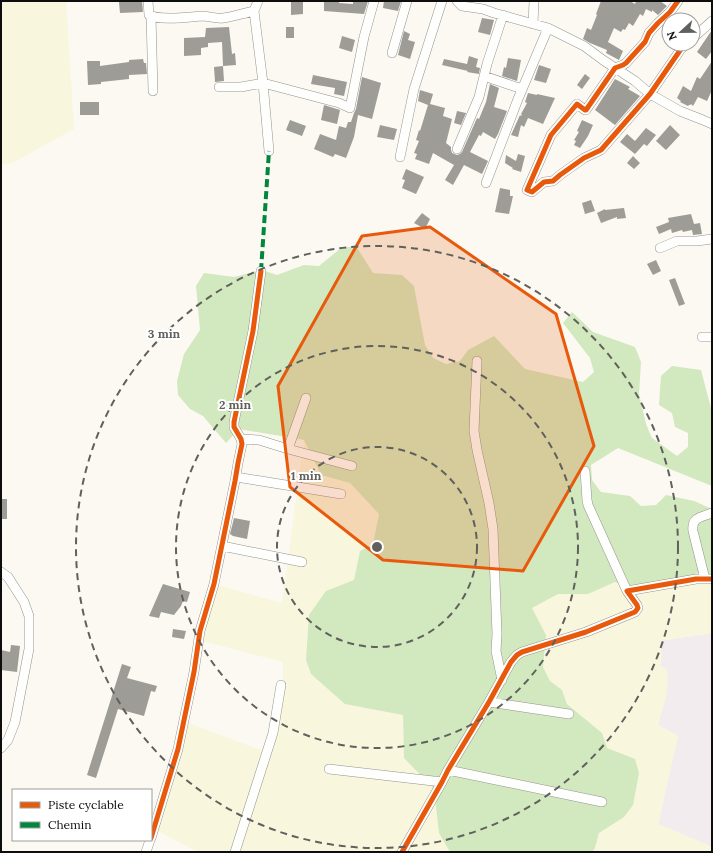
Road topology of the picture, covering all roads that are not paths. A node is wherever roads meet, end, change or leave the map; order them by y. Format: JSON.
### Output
{"nodes":[{"id":1,"x":148,"y":1,"type":"edge"},
{"id":2,"x":258,"y":1,"type":"edge"},
{"id":3,"x":374,"y":1,"type":"edge"},
{"id":4,"x":407,"y":1,"type":"edge"},
{"id":5,"x":442,"y":1,"type":"edge"},
{"id":6,"x":534,"y":1,"type":"edge"},
{"id":7,"x":678,"y":1,"type":"edge"},
{"id":8,"x":461,"y":3,"type":"edge"},
{"id":9,"x":254,"y":11,"type":"junction"},
{"id":10,"x":503,"y":15,"type":"junction"},
{"id":11,"x":151,"y":16,"type":"junction"},
{"id":12,"x":712,"y":21,"type":"edge"},
{"id":13,"x":532,"y":24,"type":"junction"},
{"id":14,"x":548,"y":28,"type":"junction"},
{"id":15,"x":701,"y":31,"type":"edge"},
{"id":16,"x":678,"y":52,"type":"edge"},
{"id":17,"x":392,"y":53,"type":"dead end"},
{"id":18,"x":616,"y":68,"type":"junction"},
{"id":19,"x":484,"y":76,"type":"junction"},
{"id":20,"x":263,"y":83,"type":"junction"},
{"id":21,"x":219,"y":87,"type":"dead end"},
{"id":22,"x":522,"y":89,"type":"junction"},
{"id":23,"x":153,"y":91,"type":"dead end"},
{"id":24,"x":650,"y":94,"type":"junction"},
{"id":25,"x":712,"y":124,"type":"edge"},
{"id":26,"x":457,"y":149,"type":"dead end"},
{"id":27,"x":269,"y":151,"type":"dead end"},
{"id":28,"x":400,"y":157,"type":"dead end"},
{"id":29,"x":486,"y":183,"type":"dead end"},
{"id":30,"x":712,"y":239,"type":"edge"},
{"id":31,"x":660,"y":248,"type":"dead end"},
{"id":32,"x":261,"y":272,"type":"dead end"},
{"id":33,"x":702,"y":337,"type":"dead end"},
{"id":34,"x":712,"y":337,"type":"edge"},
{"id":35,"x":477,"y":361,"type":"dead end"},
{"id":36,"x":306,"y":398,"type":"dead end"},
{"id":37,"x":241,"y":439,"type":"junction"},
{"id":38,"x":288,"y":449,"type":"junction"},
{"id":39,"x":352,"y":466,"type":"dead end"},
{"id":40,"x":585,"y":471,"type":"dead end"},
{"id":41,"x":236,"y":477,"type":"junction"},
{"id":42,"x":341,"y":494,"type":"dead end"},
{"id":43,"x":712,"y":513,"type":"edge"},
{"id":44,"x":222,"y":546,"type":"junction"},
{"id":45,"x":302,"y":562,"type":"dead end"},
{"id":46,"x":1,"y":572,"type":"edge"},
{"id":47,"x":709,"y":579,"type":"edge"},
{"id":48,"x":627,"y":591,"type":"junction"},
{"id":49,"x":502,"y":680,"type":"junction"},
{"id":50,"x":281,"y":685,"type":"dead end"},
{"id":51,"x":489,"y":702,"type":"junction"},
{"id":52,"x":569,"y":714,"type":"dead end"},
{"id":53,"x":1,"y":748,"type":"edge"},
{"id":54,"x":329,"y":769,"type":"dead end"},
{"id":55,"x":448,"y":770,"type":"junction"},
{"id":56,"x":442,"y":782,"type":"junction"},
{"id":57,"x":602,"y":802,"type":"dead end"},
{"id":58,"x":152,"y":836,"type":"edge"},
{"id":59,"x":150,"y":841,"type":"edge"},
{"id":60,"x":146,"y":852,"type":"edge"},
{"id":61,"x":235,"y":852,"type":"edge"},
{"id":62,"x":402,"y":852,"type":"edge"}],
"edges":[{"from":1,"to":11,"type":"street"},
{"from":2,"to":9,"type":"street"},
{"from":3,"to":20,"type":"street"},
{"from":4,"to":17,"type":"street"},
{"from":5,"to":28,"type":"street"},
{"from":6,"to":13,"type":"street"},
{"from":7,"to":18,"type":"street"},
{"from":8,"to":10,"type":"street"},
{"from":9,"to":11,"type":"street"},
{"from":9,"to":20,"type":"street"},
{"from":10,"to":13,"type":"street"},
{"from":10,"to":19,"type":"street"},
{"from":11,"to":23,"type":"street"},
{"from":12,"to":15,"type":"street"},
{"from":13,"to":14,"type":"street"},
{"from":14,"to":18,"type":"street"},
{"from":14,"to":22,"type":"street"},
{"from":16,"to":24,"type":"street"},
{"from":18,"to":24,"type":"street"},
{"from":18,"to":24,"type":"street"},
{"from":19,"to":22,"type":"street"},
{"from":19,"to":26,"type":"street"},
{"from":20,"to":21,"type":"street"},
{"from":20,"to":27,"type":"street"},
{"from":22,"to":29,"type":"street"},
{"from":24,"to":25,"type":"street"},
{"from":30,"to":31,"type":"street"},
{"from":32,"to":37,"type":"street"},
{"from":33,"to":34,"type":"street"},
{"from":35,"to":49,"type":"street"},
{"from":36,"to":38,"type":"street"},
{"from":37,"to":38,"type":"street"},
{"from":37,"to":41,"type":"street"},
{"from":38,"to":39,"type":"street"},
{"from":40,"to":48,"type":"street"},
{"from":41,"to":42,"type":"street"},
{"from":41,"to":44,"type":"street"},
{"from":43,"to":47,"type":"street"},
{"from":44,"to":45,"type":"street"},
{"from":44,"to":58,"type":"street"},
{"from":46,"to":53,"type":"street"},
{"from":47,"to":48,"type":"street"},
{"from":48,"to":49,"type":"street"},
{"from":49,"to":51,"type":"street"},
{"from":50,"to":61,"type":"street"},
{"from":51,"to":52,"type":"street"},
{"from":51,"to":55,"type":"street"},
{"from":54,"to":56,"type":"street"},
{"from":55,"to":56,"type":"street"},
{"from":55,"to":57,"type":"street"},
{"from":56,"to":62,"type":"street"},
{"from":59,"to":60,"type":"street"}]}
